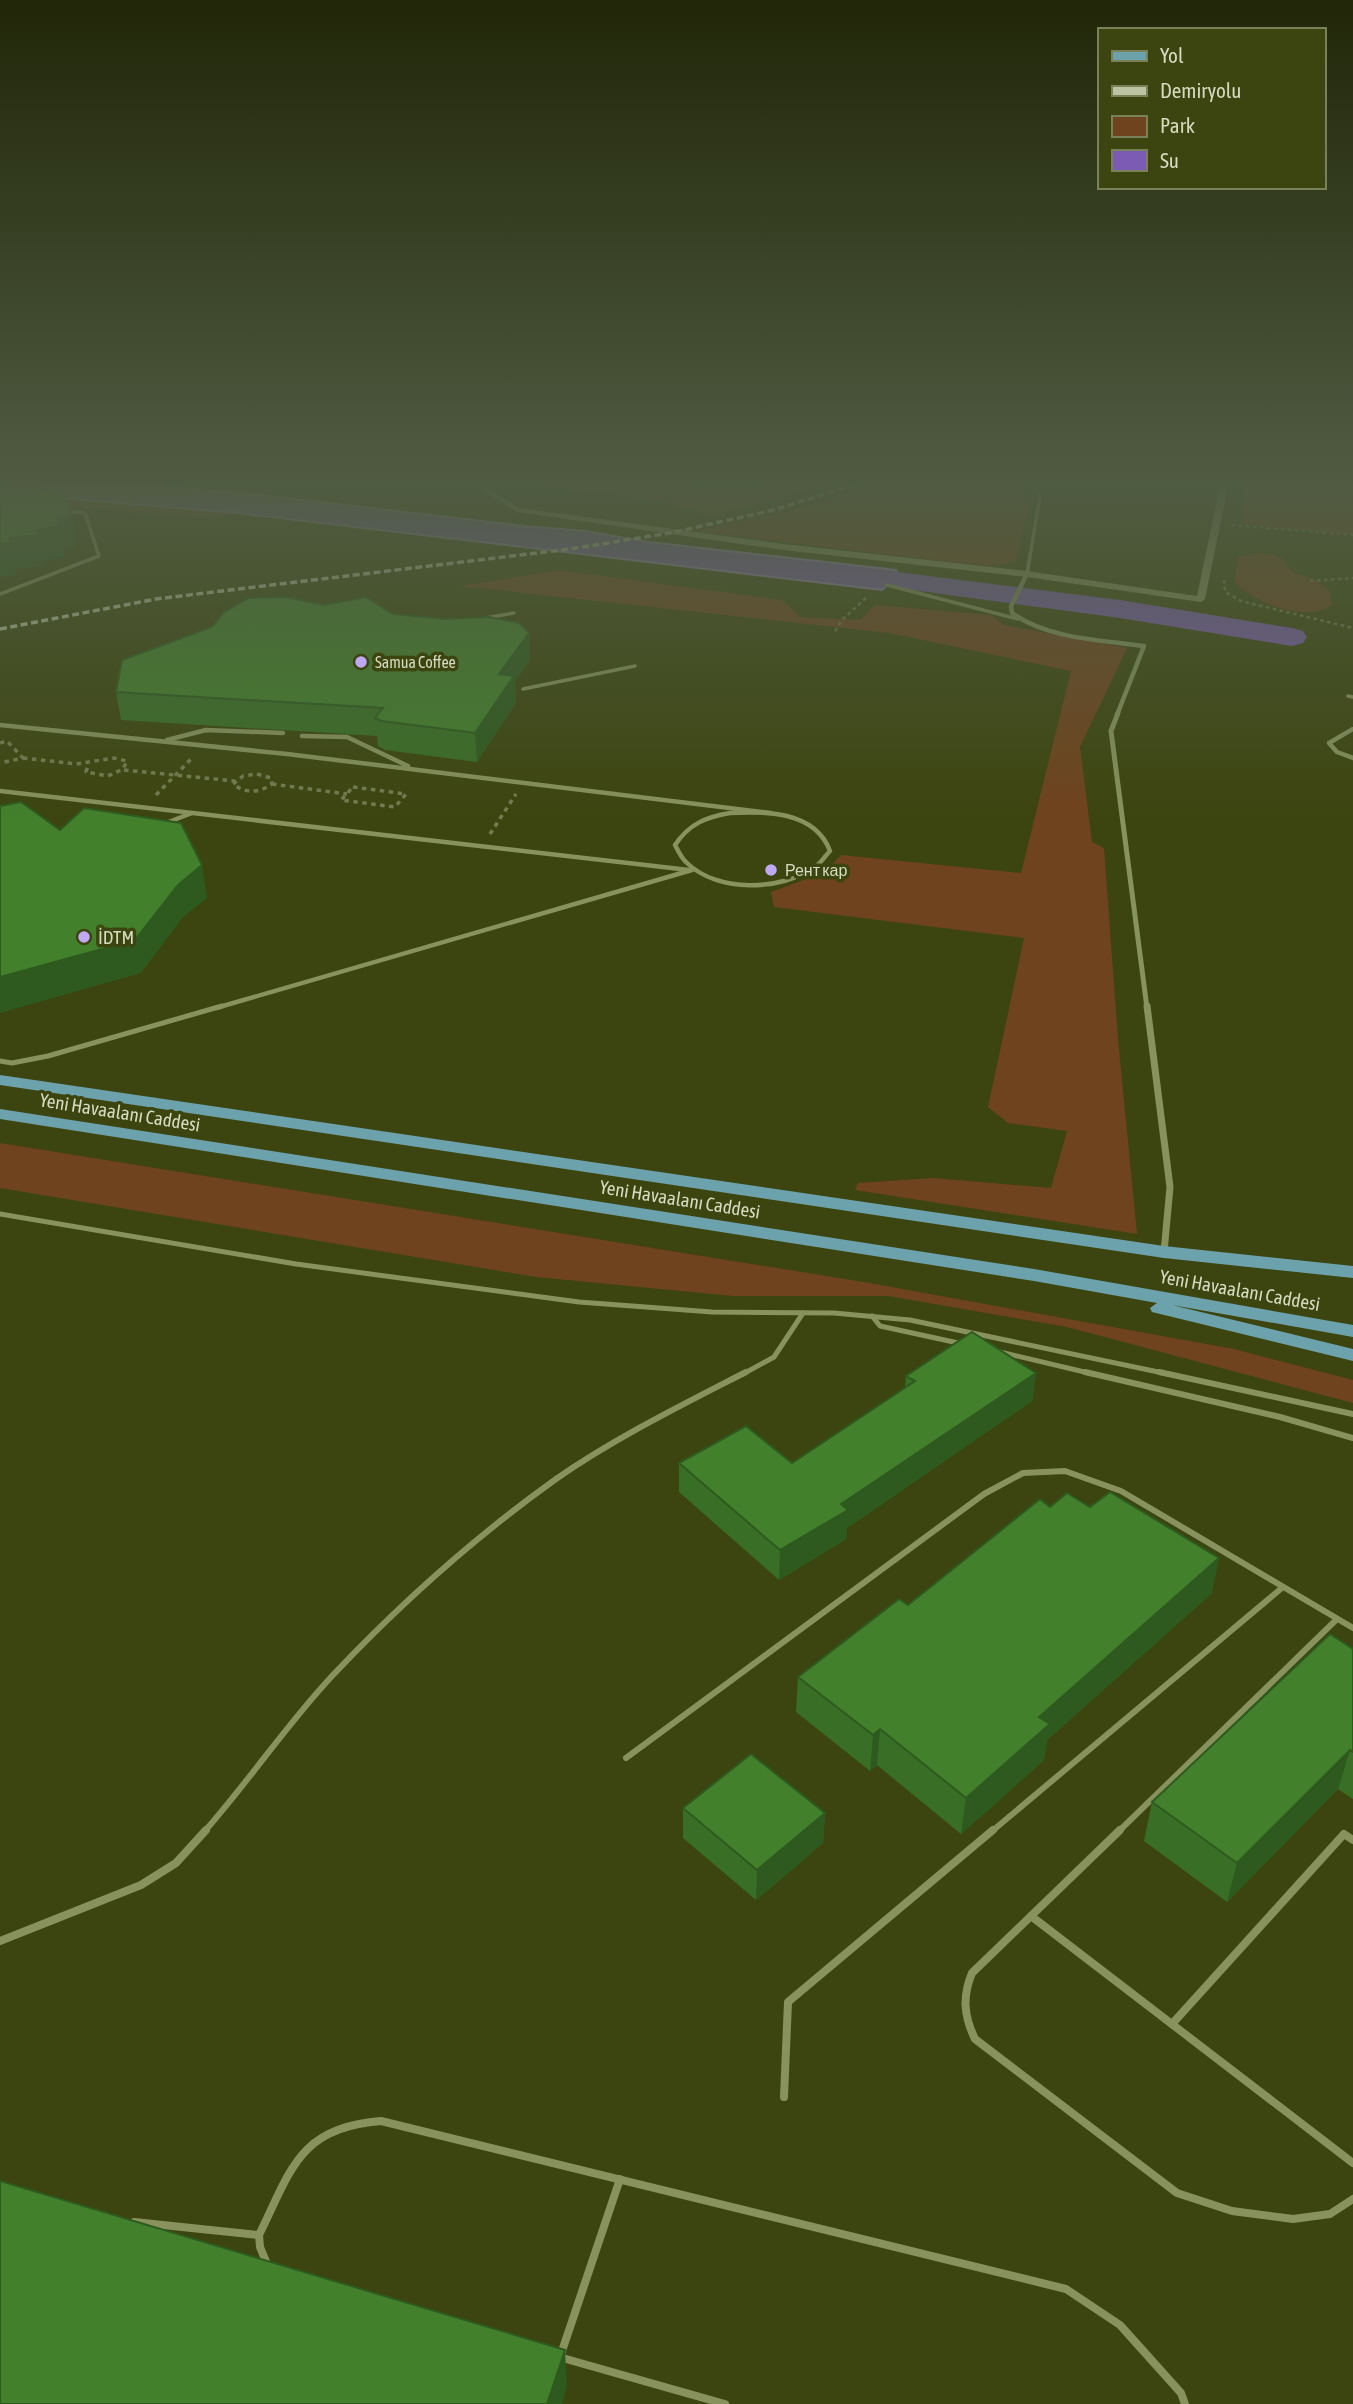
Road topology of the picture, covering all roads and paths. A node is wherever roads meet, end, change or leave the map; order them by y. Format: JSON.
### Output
{"nodes":[{"id":1,"x":919,"y":593,"type":"edge"},
{"id":2,"x":1018,"y":593,"type":"edge"},
{"id":3,"x":1154,"y":593,"type":"edge"},
{"id":4,"x":1202,"y":593,"type":"edge"},
{"id":5,"x":868,"y":596,"type":"dead end"},
{"id":6,"x":1241,"y":601,"type":"dead end"},
{"id":7,"x":514,"y":613,"type":"dead end"},
{"id":8,"x":1018,"y":619,"type":"junction"},
{"id":9,"x":476,"y":620,"type":"edge"},
{"id":10,"x":1353,"y":628,"type":"edge"},
{"id":11,"x":835,"y":631,"type":"dead end"},
{"id":12,"x":635,"y":666,"type":"dead end"},
{"id":13,"x":523,"y":690,"type":"dead end"},
{"id":14,"x":0,"y":725,"type":"edge"},
{"id":15,"x":1353,"y":729,"type":"edge"},
{"id":16,"x":283,"y":733,"type":"dead end"},
{"id":17,"x":0,"y":734,"type":"edge"},
{"id":18,"x":14,"y":736,"type":"dead end"},
{"id":19,"x":302,"y":736,"type":"dead end"},
{"id":20,"x":7,"y":741,"type":"dead end"},
{"id":21,"x":164,"y":741,"type":"junction"},
{"id":22,"x":179,"y":755,"type":"dead end"},
{"id":23,"x":23,"y":758,"type":"junction"},
{"id":24,"x":1353,"y":758,"type":"edge"},
{"id":25,"x":0,"y":763,"type":"edge"},
{"id":26,"x":88,"y":765,"type":"junction"},
{"id":27,"x":413,"y":769,"type":"junction"},
{"id":28,"x":124,"y":770,"type":"junction"},
{"id":29,"x":175,"y":775,"type":"junction"},
{"id":30,"x":235,"y":781,"type":"junction"},
{"id":31,"x":272,"y":784,"type":"junction"},
{"id":32,"x":0,"y":791,"type":"edge"},
{"id":33,"x":503,"y":792,"type":"dead end"},
{"id":34,"x":347,"y":794,"type":"junction"},
{"id":35,"x":155,"y":796,"type":"junction"},
{"id":36,"x":168,"y":798,"type":"dead end"},
{"id":37,"x":142,"y":807,"type":"junction"},
{"id":38,"x":193,"y":812,"type":"junction"},
{"id":39,"x":771,"y":813,"type":"junction"},
{"id":40,"x":157,"y":827,"type":"edge"},
{"id":41,"x":489,"y":836,"type":"dead end"},
{"id":42,"x":692,"y":870,"type":"junction"},
{"id":43,"x":0,"y":1061,"type":"edge"},
{"id":44,"x":0,"y":1080,"type":"edge"},
{"id":45,"x":0,"y":1114,"type":"edge"},
{"id":46,"x":0,"y":1214,"type":"edge"},
{"id":47,"x":1164,"y":1252,"type":"junction"},
{"id":48,"x":1353,"y":1272,"type":"edge"},
{"id":49,"x":1034,"y":1275,"type":"junction"},
{"id":50,"x":803,"y":1313,"type":"junction"},
{"id":51,"x":872,"y":1315,"type":"junction"},
{"id":52,"x":1353,"y":1331,"type":"edge"},
{"id":53,"x":976,"y":1347,"type":"edge"},
{"id":54,"x":989,"y":1350,"type":"edge"},
{"id":55,"x":1353,"y":1355,"type":"edge"},
{"id":56,"x":1353,"y":1414,"type":"edge"},
{"id":57,"x":1353,"y":1438,"type":"edge"},
{"id":58,"x":1283,"y":1587,"type":"junction"},
{"id":59,"x":1337,"y":1619,"type":"junction"},
{"id":60,"x":1353,"y":1628,"type":"edge"},
{"id":61,"x":626,"y":1758,"type":"dead end"},
{"id":62,"x":1353,"y":1840,"type":"edge"},
{"id":63,"x":1031,"y":1916,"type":"junction"},
{"id":64,"x":0,"y":1941,"type":"edge"},
{"id":65,"x":1172,"y":2024,"type":"junction"},
{"id":66,"x":784,"y":2097,"type":"dead end"},
{"id":67,"x":1353,"y":2163,"type":"edge"},
{"id":68,"x":620,"y":2179,"type":"junction"},
{"id":69,"x":1353,"y":2199,"type":"edge"},
{"id":70,"x":117,"y":2221,"type":"edge"},
{"id":71,"x":259,"y":2235,"type":"junction"},
{"id":72,"x":273,"y":2273,"type":"edge"},
{"id":73,"x":547,"y":2354,"type":"edge"},
{"id":74,"x":560,"y":2357,"type":"junction"},
{"id":75,"x":725,"y":2404,"type":"edge"},
{"id":76,"x":1185,"y":2404,"type":"edge"}],
"edges":[{"from":1,"to":8,"type":"lane"},
{"from":2,"to":8,"type":"street"},
{"from":3,"to":4,"type":"street"},
{"from":5,"to":11,"type":"path"},
{"from":6,"to":10,"type":"path"},
{"from":7,"to":9,"type":"lane"},
{"from":8,"to":47,"type":"street"},
{"from":12,"to":13,"type":"lane"},
{"from":14,"to":21,"type":"lane"},
{"from":15,"to":24,"type":"lane"},
{"from":16,"to":21,"type":"lane"},
{"from":17,"to":18,"type":"path"},
{"from":19,"to":27,"type":"lane"},
{"from":20,"to":23,"type":"path"},
{"from":21,"to":27,"type":"lane"},
{"from":22,"to":29,"type":"path"},
{"from":23,"to":25,"type":"path"},
{"from":23,"to":26,"type":"path"},
{"from":26,"to":28,"type":"path"},
{"from":26,"to":28,"type":"path"},
{"from":27,"to":39,"type":"lane"},
{"from":28,"to":29,"type":"path"},
{"from":29,"to":30,"type":"path"},
{"from":29,"to":35,"type":"path"},
{"from":30,"to":31,"type":"path"},
{"from":30,"to":31,"type":"path"},
{"from":31,"to":34,"type":"path"},
{"from":32,"to":37,"type":"lane"},
{"from":33,"to":41,"type":"path"},
{"from":34,"to":34,"type":"path"},
{"from":35,"to":36,"type":"path"},
{"from":35,"to":37,"type":"path"},
{"from":37,"to":38,"type":"lane"},
{"from":38,"to":40,"type":"lane"},
{"from":38,"to":42,"type":"lane"},
{"from":39,"to":42,"type":"lane"},
{"from":39,"to":42,"type":"lane"},
{"from":42,"to":43,"type":"lane"},
{"from":44,"to":47,"type":"main road","name":"Yeni Havaalanı Caddesi"},
{"from":45,"to":49,"type":"main road","name":"Yeni Havaalanı Caddesi"},
{"from":46,"to":50,"type":"lane"},
{"from":47,"to":48,"type":"main road","name":"Yeni Havaalanı Caddesi"},
{"from":49,"to":52,"type":"main road","name":"Yeni Havaalanı Caddesi"},
{"from":49,"to":55,"type":"main road"},
{"from":50,"to":51,"type":"lane"},
{"from":50,"to":64,"type":"lane"},
{"from":51,"to":53,"type":"lane"},
{"from":51,"to":56,"type":"lane"},
{"from":54,"to":57,"type":"lane"},
{"from":58,"to":59,"type":"lane"},
{"from":58,"to":61,"type":"lane"},
{"from":58,"to":66,"type":"lane"},
{"from":59,"to":60,"type":"lane"},
{"from":59,"to":63,"type":"lane"},
{"from":62,"to":65,"type":"lane"},
{"from":63,"to":65,"type":"lane"},
{"from":63,"to":69,"type":"lane"},
{"from":65,"to":67,"type":"lane"},
{"from":68,"to":71,"type":"lane"},
{"from":68,"to":74,"type":"lane"},
{"from":68,"to":76,"type":"lane"},
{"from":70,"to":71,"type":"lane"},
{"from":71,"to":72,"type":"lane"},
{"from":73,"to":74,"type":"lane"},
{"from":74,"to":75,"type":"lane"}]}
